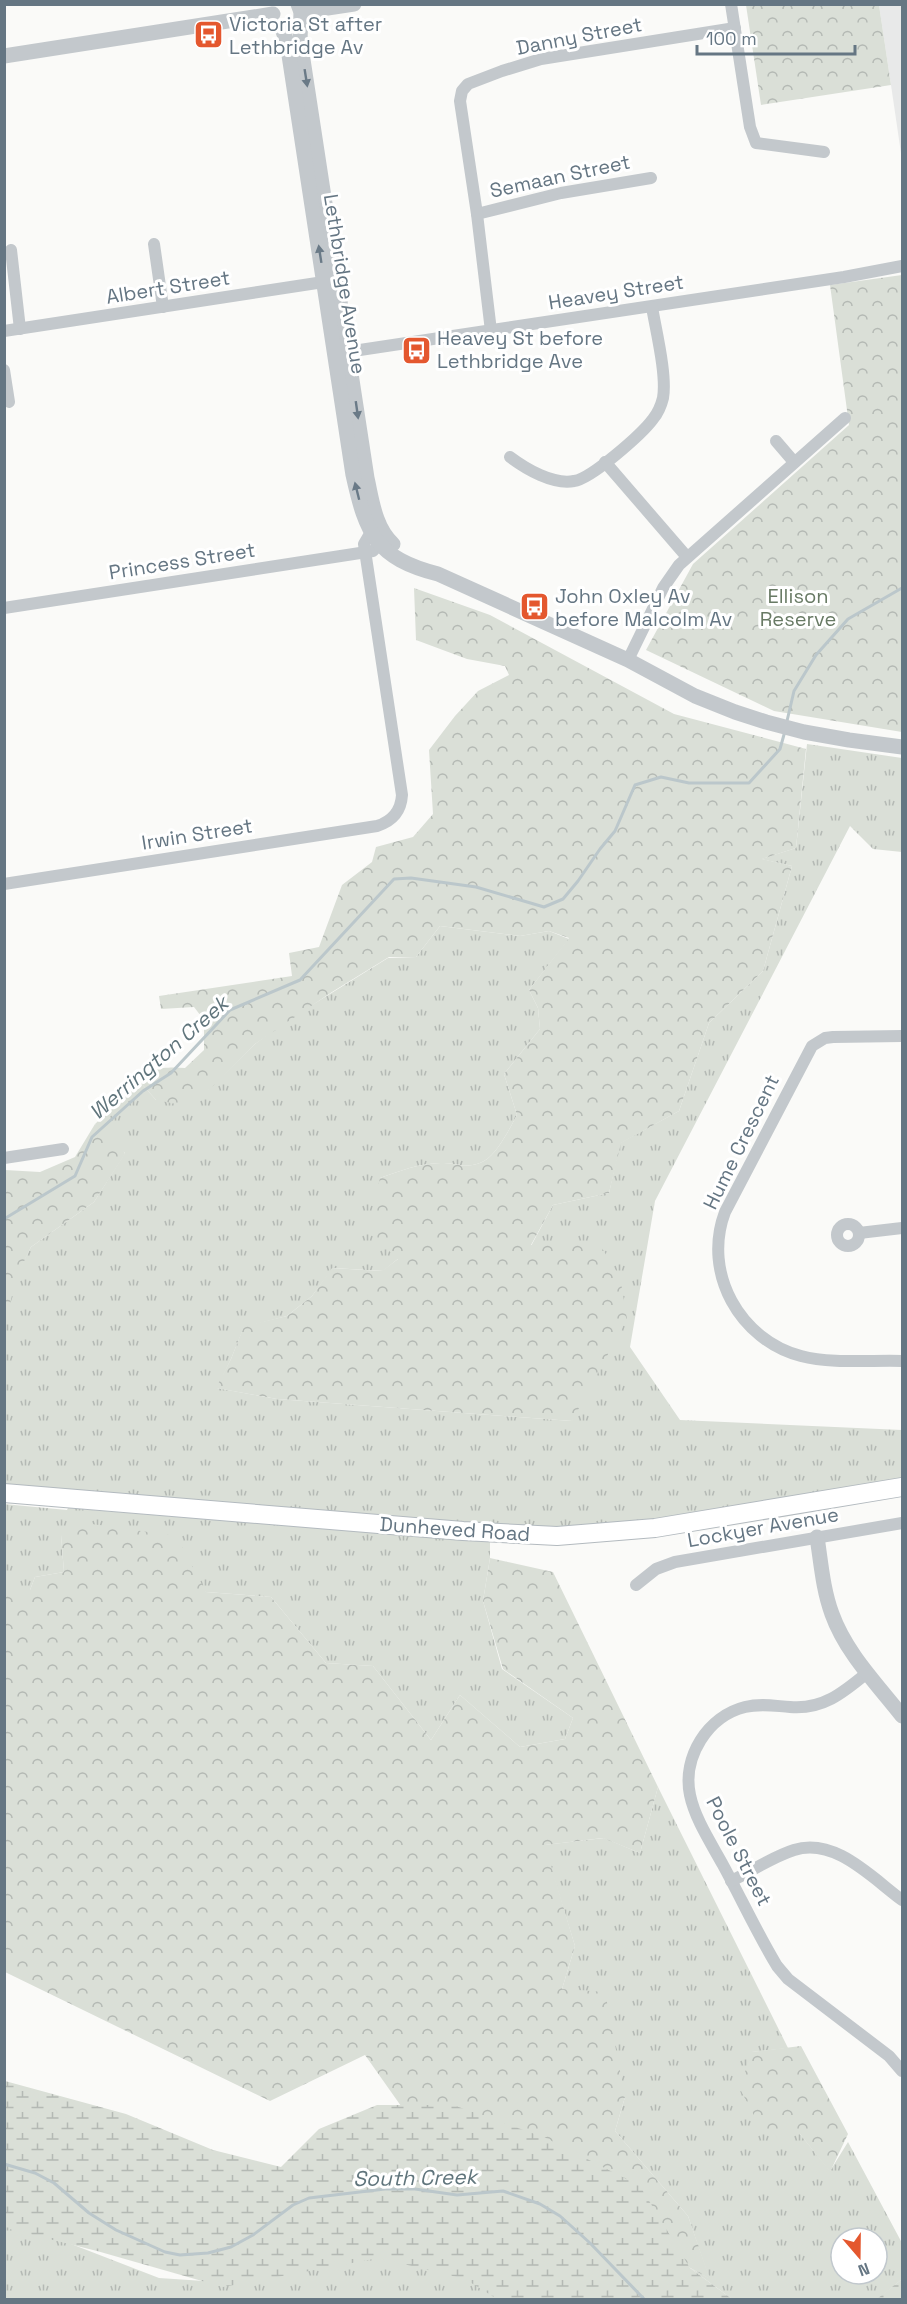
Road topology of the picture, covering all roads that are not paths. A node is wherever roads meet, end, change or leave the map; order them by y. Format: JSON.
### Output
{"nodes":[{"id":1,"x":354,"y":4,"type":"edge"},
{"id":2,"x":731,"y":4,"type":"edge"},
{"id":3,"x":300,"y":12,"type":"edge"},
{"id":4,"x":276,"y":15,"type":"edge"},
{"id":5,"x":735,"y":28,"type":"junction"},
{"id":6,"x":4,"y":56,"type":"edge"},
{"id":7,"x":824,"y":152,"type":"dead end"},
{"id":8,"x":651,"y":178,"type":"dead end"},
{"id":9,"x":477,"y":214,"type":"junction"},
{"id":10,"x":154,"y":244,"type":"dead end"},
{"id":11,"x":11,"y":250,"type":"dead end"},
{"id":12,"x":903,"y":266,"type":"edge"},
{"id":13,"x":331,"y":281,"type":"junction"},
{"id":14,"x":163,"y":307,"type":"junction"},
{"id":15,"x":652,"y":307,"type":"junction"},
{"id":16,"x":20,"y":329,"type":"junction"},
{"id":17,"x":4,"y":331,"type":"edge"},
{"id":18,"x":491,"y":331,"type":"junction"},
{"id":19,"x":342,"y":353,"type":"junction"},
{"id":20,"x":4,"y":370,"type":"edge"},
{"id":21,"x":9,"y":402,"type":"dead end"},
{"id":22,"x":845,"y":418,"type":"dead end"},
{"id":23,"x":776,"y":441,"type":"dead end"},
{"id":24,"x":510,"y":457,"type":"dead end"},
{"id":25,"x":605,"y":462,"type":"junction"},
{"id":26,"x":794,"y":462,"type":"junction"},
{"id":27,"x":376,"y":539,"type":"junction"},
{"id":28,"x":687,"y":556,"type":"junction"},
{"id":29,"x":4,"y":608,"type":"edge"},
{"id":30,"x":628,"y":660,"type":"junction"},
{"id":31,"x":903,"y":747,"type":"edge"},
{"id":32,"x":394,"y":817,"type":"joint"},
{"id":33,"x":4,"y":884,"type":"edge"},
{"id":34,"x":903,"y":1036,"type":"edge"},
{"id":35,"x":63,"y":1149,"type":"dead end"},
{"id":36,"x":4,"y":1158,"type":"edge"},
{"id":37,"x":903,"y":1228,"type":"edge"},
{"id":38,"x":859,"y":1233,"type":"dead end"},
{"id":39,"x":903,"y":1361,"type":"edge"},
{"id":40,"x":903,"y":1487,"type":"edge"},
{"id":41,"x":4,"y":1493,"type":"edge"},
{"id":42,"x":903,"y":1523,"type":"edge"},
{"id":43,"x":817,"y":1537,"type":"junction"},
{"id":44,"x":636,"y":1585,"type":"dead end"},
{"id":45,"x":867,"y":1673,"type":"junction"},
{"id":46,"x":903,"y":1716,"type":"edge"},
{"id":47,"x":731,"y":1881,"type":"junction"},
{"id":48,"x":903,"y":1900,"type":"edge"},
{"id":49,"x":903,"y":2071,"type":"edge"}],
"edges":[{"from":1,"to":3,"type":"street"},
{"from":2,"to":5,"type":"street"},
{"from":3,"to":4,"type":"street"},
{"from":3,"to":13,"type":"street","name":"Lethbridge Avenue","one_way":true},
{"from":4,"to":6,"type":"street"},
{"from":13,"to":4,"type":"street","name":"Lethbridge Avenue","one_way":true},
{"from":5,"to":7,"type":"street"},
{"from":5,"to":9,"type":"street","name":"Danny Street"},
{"from":8,"to":9,"type":"street","name":"Semaan Street"},
{"from":9,"to":18,"type":"street","name":"Danny Street"},
{"from":10,"to":14,"type":"street"},
{"from":11,"to":16,"type":"street"},
{"from":12,"to":15,"type":"street","name":"Heavey Street"},
{"from":13,"to":14,"type":"street","name":"Albert Street"},
{"from":13,"to":19,"type":"street","name":"Lethbridge Avenue"},
{"from":14,"to":16,"type":"street","name":"Albert Street"},
{"from":15,"to":18,"type":"street","name":"Heavey Street"},
{"from":15,"to":25,"type":"street"},
{"from":16,"to":17,"type":"street","name":"Albert Street"},
{"from":18,"to":19,"type":"street","name":"Heavey Street"},
{"from":19,"to":27,"type":"street","name":"Lethbridge Avenue"},
{"from":20,"to":21,"type":"street"},
{"from":22,"to":26,"type":"street"},
{"from":23,"to":26,"type":"street"},
{"from":24,"to":25,"type":"street"},
{"from":25,"to":28,"type":"street"},
{"from":26,"to":28,"type":"street"},
{"from":27,"to":29,"type":"street","name":"Princess Street"},
{"from":27,"to":30,"type":"street"},
{"from":27,"to":32,"type":"street","name":"Lethbridge Avenue"},
{"from":28,"to":30,"type":"street"},
{"from":30,"to":31,"type":"street"},
{"from":32,"to":33,"type":"street","name":"Irwin Street"},
{"from":34,"to":39,"type":"street","name":"Hume Crescent"},
{"from":35,"to":36,"type":"street"},
{"from":37,"to":38,"type":"street"},
{"from":40,"to":41,"type":"main road","name":"Dunheved Road"},
{"from":42,"to":43,"type":"street","name":"Lockyer Avenue"},
{"from":43,"to":44,"type":"street","name":"Lockyer Avenue"},
{"from":43,"to":45,"type":"street"},
{"from":45,"to":46,"type":"street"},
{"from":45,"to":47,"type":"street","name":"Poole Street"},
{"from":47,"to":48,"type":"street"},
{"from":47,"to":49,"type":"street","name":"Poole Street"}]}
